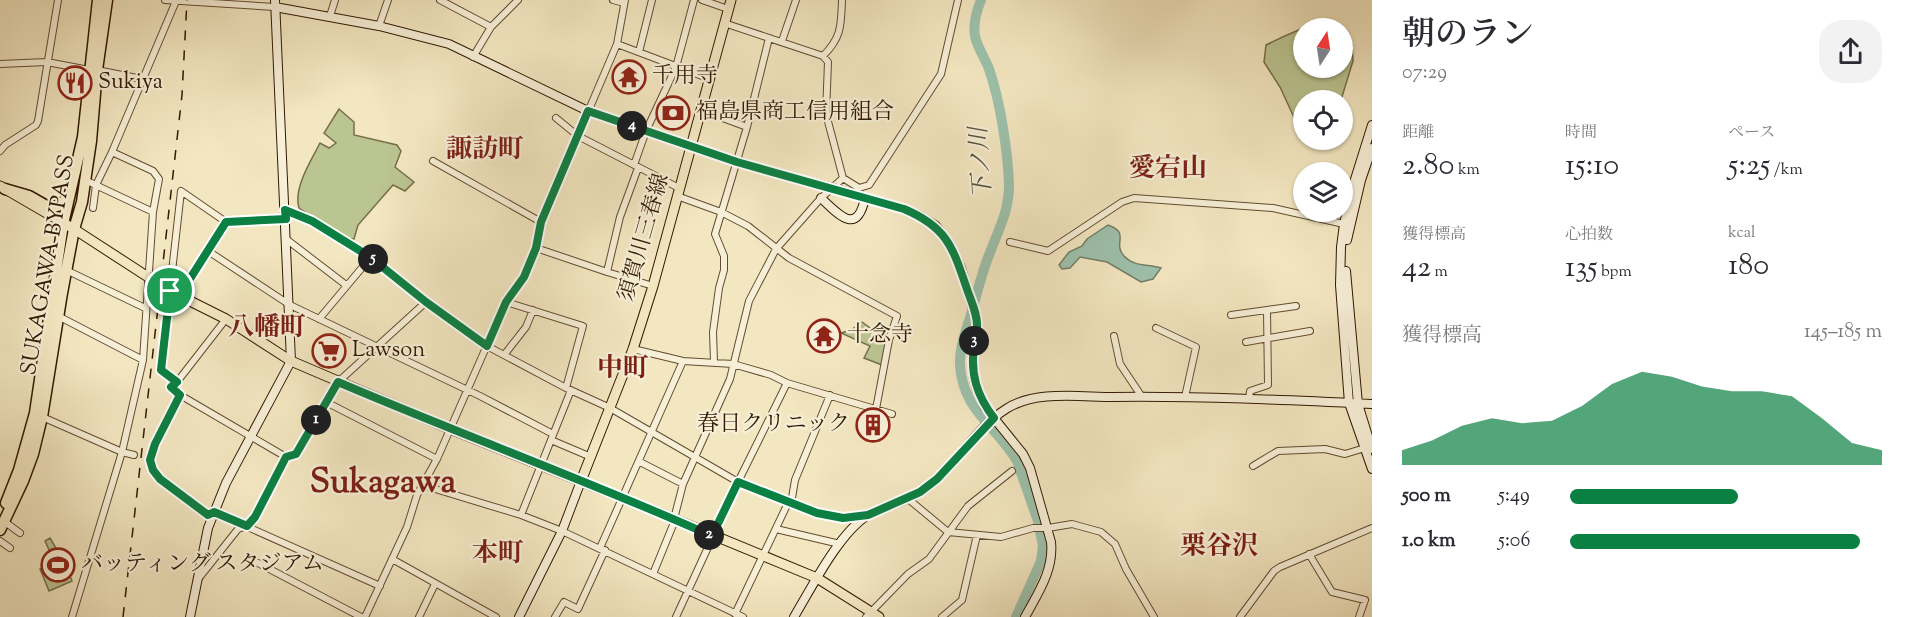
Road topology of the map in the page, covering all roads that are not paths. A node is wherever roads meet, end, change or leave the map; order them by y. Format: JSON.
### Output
{"nodes":[{"id":1,"x":58,"y":0,"type":"edge"},
{"id":2,"x":165,"y":0,"type":"edge"},
{"id":3,"x":335,"y":0,"type":"edge"},
{"id":4,"x":388,"y":0,"type":"edge"},
{"id":5,"x":440,"y":0,"type":"edge"},
{"id":6,"x":518,"y":0,"type":"edge"},
{"id":7,"x":613,"y":0,"type":"edge"},
{"id":8,"x":652,"y":0,"type":"edge"},
{"id":9,"x":694,"y":0,"type":"edge"},
{"id":10,"x":702,"y":0,"type":"edge"},
{"id":11,"x":796,"y":0,"type":"edge"},
{"id":12,"x":842,"y":0,"type":"edge"},
{"id":13,"x":958,"y":0,"type":"edge"},
{"id":14,"x":103,"y":1,"type":"edge"},
{"id":15,"x":176,"y":1,"type":"edge"},
{"id":16,"x":197,"y":1,"type":"edge"},
{"id":17,"x":230,"y":2,"type":"edge"},
{"id":18,"x":625,"y":2,"type":"edge"},
{"id":19,"x":275,"y":4,"type":"edge"},
{"id":20,"x":730,"y":4,"type":"edge"},
{"id":21,"x":330,"y":16,"type":"junction"},
{"id":22,"x":724,"y":23,"type":"junction"},
{"id":23,"x":379,"y":26,"type":"junction"},
{"id":24,"x":491,"y":27,"type":"junction"},
{"id":25,"x":769,"y":38,"type":"junction"},
{"id":26,"x":782,"y":41,"type":"junction"},
{"id":27,"x":617,"y":44,"type":"junction"},
{"id":28,"x":639,"y":52,"type":"junction"},
{"id":29,"x":823,"y":56,"type":"junction"},
{"id":30,"x":473,"y":57,"type":"junction"},
{"id":31,"x":46,"y":62,"type":"junction"},
{"id":32,"x":0,"y":64,"type":"edge"},
{"id":33,"x":676,"y":67,"type":"junction"},
{"id":34,"x":93,"y":70,"type":"junction"},
{"id":35,"x":142,"y":79,"type":"junction"},
{"id":36,"x":710,"y":79,"type":"junction"},
{"id":37,"x":701,"y":110,"type":"junction"},
{"id":38,"x":588,"y":111,"type":"junction"},
{"id":39,"x":556,"y":118,"type":"dead end"},
{"id":40,"x":1372,"y":125,"type":"edge"},
{"id":41,"x":747,"y":127,"type":"junction"},
{"id":42,"x":646,"y":132,"type":"junction"},
{"id":43,"x":578,"y":136,"type":"junction"},
{"id":44,"x":2,"y":142,"type":"edge"},
{"id":45,"x":691,"y":147,"type":"junction"},
{"id":46,"x":1372,"y":148,"type":"edge"},
{"id":47,"x":0,"y":151,"type":"edge"},
{"id":48,"x":112,"y":152,"type":"junction"},
{"id":49,"x":434,"y":161,"type":"dead end"},
{"id":50,"x":737,"y":162,"type":"junction"},
{"id":51,"x":636,"y":166,"type":"junction"},
{"id":52,"x":843,"y":178,"type":"junction"},
{"id":53,"x":85,"y":180,"type":"junction"},
{"id":54,"x":96,"y":185,"type":"junction"},
{"id":55,"x":3,"y":188,"type":"edge"},
{"id":56,"x":678,"y":192,"type":"junction"},
{"id":57,"x":71,"y":193,"type":"junction"},
{"id":58,"x":821,"y":198,"type":"junction"},
{"id":59,"x":865,"y":198,"type":"junction"},
{"id":60,"x":93,"y":208,"type":"dead end"},
{"id":61,"x":153,"y":212,"type":"junction"},
{"id":62,"x":721,"y":212,"type":"junction"},
{"id":63,"x":285,"y":215,"type":"junction"},
{"id":64,"x":226,"y":222,"type":"junction"},
{"id":65,"x":541,"y":222,"type":"junction"},
{"id":66,"x":1344,"y":224,"type":"junction"},
{"id":67,"x":69,"y":227,"type":"junction"},
{"id":68,"x":286,"y":239,"type":"junction"},
{"id":69,"x":1010,"y":242,"type":"dead end"},
{"id":70,"x":536,"y":248,"type":"junction"},
{"id":71,"x":776,"y":249,"type":"junction"},
{"id":72,"x":208,"y":251,"type":"junction"},
{"id":73,"x":370,"y":257,"type":"junction"},
{"id":74,"x":66,"y":270,"type":"junction"},
{"id":75,"x":607,"y":272,"type":"junction"},
{"id":76,"x":148,"y":277,"type":"junction"},
{"id":77,"x":346,"y":285,"type":"junction"},
{"id":78,"x":653,"y":286,"type":"junction"},
{"id":79,"x":174,"y":293,"type":"junction"},
{"id":80,"x":426,"y":302,"type":"junction"},
{"id":81,"x":506,"y":302,"type":"junction"},
{"id":82,"x":290,"y":305,"type":"junction"},
{"id":83,"x":1296,"y":306,"type":"dead end"},
{"id":84,"x":145,"y":309,"type":"junction"},
{"id":85,"x":533,"y":310,"type":"junction"},
{"id":86,"x":1266,"y":310,"type":"junction"},
{"id":87,"x":1231,"y":315,"type":"dead end"},
{"id":88,"x":58,"y":316,"type":"junction"},
{"id":89,"x":226,"y":319,"type":"junction"},
{"id":90,"x":319,"y":319,"type":"junction"},
{"id":91,"x":1156,"y":328,"type":"dead end"},
{"id":92,"x":1310,"y":331,"type":"dead end"},
{"id":93,"x":1114,"y":336,"type":"dead end"},
{"id":94,"x":1266,"y":338,"type":"junction"},
{"id":95,"x":1246,"y":342,"type":"dead end"},
{"id":96,"x":378,"y":345,"type":"junction"},
{"id":97,"x":487,"y":346,"type":"junction"},
{"id":98,"x":633,"y":349,"type":"junction"},
{"id":99,"x":504,"y":355,"type":"junction"},
{"id":100,"x":142,"y":360,"type":"junction"},
{"id":101,"x":683,"y":361,"type":"junction"},
{"id":102,"x":291,"y":362,"type":"junction"},
{"id":103,"x":714,"y":362,"type":"junction"},
{"id":104,"x":733,"y":364,"type":"junction"},
{"id":105,"x":177,"y":382,"type":"junction"},
{"id":106,"x":338,"y":382,"type":"junction"},
{"id":107,"x":787,"y":383,"type":"junction"},
{"id":108,"x":569,"y":389,"type":"junction"},
{"id":109,"x":467,"y":390,"type":"junction"},
{"id":110,"x":180,"y":395,"type":"junction"},
{"id":111,"x":830,"y":396,"type":"junction"},
{"id":112,"x":1142,"y":397,"type":"junction"},
{"id":113,"x":1185,"y":397,"type":"junction"},
{"id":114,"x":1249,"y":399,"type":"junction"},
{"id":115,"x":326,"y":402,"type":"junction"},
{"id":116,"x":1354,"y":403,"type":"junction"},
{"id":117,"x":1372,"y":404,"type":"edge"},
{"id":118,"x":610,"y":408,"type":"junction"},
{"id":119,"x":876,"y":409,"type":"junction"},
{"id":120,"x":892,"y":414,"type":"dead end"},
{"id":121,"x":39,"y":415,"type":"junction"},
{"id":122,"x":994,"y":418,"type":"junction"},
{"id":123,"x":450,"y":429,"type":"junction"},
{"id":124,"x":652,"y":431,"type":"junction"},
{"id":125,"x":252,"y":437,"type":"junction"},
{"id":126,"x":552,"y":437,"type":"junction"},
{"id":127,"x":1368,"y":448,"type":"edge"},
{"id":128,"x":122,"y":452,"type":"junction"},
{"id":129,"x":134,"y":455,"type":"dead end"},
{"id":130,"x":694,"y":456,"type":"junction"},
{"id":131,"x":286,"y":457,"type":"junction"},
{"id":132,"x":591,"y":457,"type":"junction"},
{"id":133,"x":437,"y":459,"type":"junction"},
{"id":134,"x":640,"y":462,"type":"junction"},
{"id":135,"x":541,"y":465,"type":"junction"},
{"id":136,"x":1253,"y":466,"type":"dead end"},
{"id":137,"x":1372,"y":469,"type":"edge"},
{"id":138,"x":1012,"y":471,"type":"dead end"},
{"id":139,"x":581,"y":482,"type":"junction"},
{"id":140,"x":738,"y":482,"type":"junction"},
{"id":141,"x":683,"y":484,"type":"junction"},
{"id":142,"x":422,"y":485,"type":"junction"},
{"id":143,"x":623,"y":498,"type":"junction"},
{"id":144,"x":906,"y":498,"type":"junction"},
{"id":145,"x":790,"y":503,"type":"junction"},
{"id":146,"x":214,"y":512,"type":"junction"},
{"id":147,"x":521,"y":515,"type":"junction"},
{"id":148,"x":868,"y":515,"type":"junction"},
{"id":149,"x":675,"y":519,"type":"junction"},
{"id":150,"x":2,"y":522,"type":"edge"},
{"id":151,"x":247,"y":526,"type":"junction"},
{"id":152,"x":1048,"y":528,"type":"junction"},
{"id":153,"x":1372,"y":528,"type":"edge"},
{"id":154,"x":776,"y":529,"type":"junction"},
{"id":155,"x":562,"y":531,"type":"junction"},
{"id":156,"x":20,"y":532,"type":"dead end"},
{"id":157,"x":948,"y":532,"type":"junction"},
{"id":158,"x":712,"y":536,"type":"junction"},
{"id":159,"x":977,"y":536,"type":"junction"},
{"id":160,"x":0,"y":541,"type":"edge"},
{"id":161,"x":840,"y":544,"type":"junction"},
{"id":162,"x":10,"y":548,"type":"dead end"},
{"id":163,"x":603,"y":549,"type":"junction"},
{"id":164,"x":1309,"y":554,"type":"junction"},
{"id":165,"x":763,"y":556,"type":"junction"},
{"id":166,"x":392,"y":559,"type":"junction"},
{"id":167,"x":256,"y":562,"type":"dead end"},
{"id":168,"x":653,"y":574,"type":"junction"},
{"id":169,"x":817,"y":578,"type":"junction"},
{"id":170,"x":196,"y":582,"type":"junction"},
{"id":171,"x":435,"y":584,"type":"junction"},
{"id":172,"x":380,"y":586,"type":"junction"},
{"id":173,"x":687,"y":591,"type":"junction"},
{"id":174,"x":735,"y":614,"type":"junction"},
{"id":175,"x":872,"y":615,"type":"edge"},
{"id":176,"x":72,"y":617,"type":"edge"},
{"id":177,"x":190,"y":617,"type":"edge"},
{"id":178,"x":363,"y":617,"type":"edge"},
{"id":179,"x":418,"y":617,"type":"edge"},
{"id":180,"x":496,"y":617,"type":"edge"},
{"id":181,"x":519,"y":617,"type":"edge"},
{"id":182,"x":555,"y":617,"type":"edge"},
{"id":183,"x":676,"y":617,"type":"edge"},
{"id":184,"x":743,"y":617,"type":"edge"},
{"id":185,"x":794,"y":617,"type":"edge"},
{"id":186,"x":942,"y":617,"type":"edge"},
{"id":187,"x":1025,"y":617,"type":"edge"},
{"id":188,"x":1154,"y":617,"type":"edge"},
{"id":189,"x":1240,"y":617,"type":"edge"},
{"id":190,"x":1359,"y":617,"type":"edge"}],
"edges":[{"from":1,"to":31,"type":"street"},
{"from":2,"to":15,"type":"street"},
{"from":3,"to":21,"type":"street"},
{"from":4,"to":23,"type":"street"},
{"from":5,"to":24,"type":"street"},
{"from":6,"to":24,"type":"street"},
{"from":7,"to":18,"type":"street"},
{"from":8,"to":28,"type":"street"},
{"from":9,"to":33,"type":"street"},
{"from":10,"to":20,"type":"street"},
{"from":11,"to":26,"type":"street"},
{"from":12,"to":29,"type":"street"},
{"from":13,"to":52,"type":"street"},
{"from":14,"to":34,"type":"highway","name":"SUKAGAWA BYPASS"},
{"from":15,"to":16,"type":"street"},
{"from":15,"to":35,"type":"street"},
{"from":16,"to":17,"type":"street"},
{"from":17,"to":19,"type":"street"},
{"from":18,"to":27,"type":"street"},
{"from":19,"to":21,"type":"street"},
{"from":19,"to":63,"type":"street"},
{"from":20,"to":22,"type":"main road","name":"須賀川三春線"},
{"from":21,"to":23,"type":"street"},
{"from":22,"to":25,"type":"street"},
{"from":22,"to":36,"type":"main road","name":"須賀川三春線"},
{"from":23,"to":30,"type":"street"},
{"from":24,"to":30,"type":"street"},
{"from":25,"to":26,"type":"street"},
{"from":25,"to":41,"type":"street"},
{"from":26,"to":29,"type":"street"},
{"from":27,"to":28,"type":"street"},
{"from":27,"to":38,"type":"street"},
{"from":28,"to":33,"type":"street"},
{"from":29,"to":52,"type":"street"},
{"from":30,"to":38,"type":"street"},
{"from":31,"to":32,"type":"street"},
{"from":31,"to":34,"type":"street"},
{"from":31,"to":44,"type":"street"},
{"from":33,"to":36,"type":"street"},
{"from":33,"to":42,"type":"street"},
{"from":34,"to":35,"type":"street"},
{"from":34,"to":53,"type":"highway","name":"SUKAGAWA BYPASS"},
{"from":34,"to":57,"type":"highway","name":"SUKAGAWA BYPASS"},
{"from":35,"to":48,"type":"street"},
{"from":36,"to":37,"type":"main road","name":"須賀川三春線"},
{"from":37,"to":41,"type":"street"},
{"from":37,"to":45,"type":"main road","name":"須賀川三春線"},
{"from":38,"to":42,"type":"street"},
{"from":38,"to":43,"type":"street"},
{"from":39,"to":43,"type":"street"},
{"from":40,"to":66,"type":"street"},
{"from":41,"to":50,"type":"street"},
{"from":42,"to":45,"type":"street"},
{"from":42,"to":51,"type":"street"},
{"from":43,"to":51,"type":"street"},
{"from":43,"to":65,"type":"street"},
{"from":44,"to":47,"type":"street"},
{"from":45,"to":50,"type":"street"},
{"from":45,"to":56,"type":"main road","name":"須賀川三春線"},
{"from":46,"to":116,"type":"street"},
{"from":48,"to":54,"type":"street"},
{"from":48,"to":61,"type":"street"},
{"from":49,"to":65,"type":"street"},
{"from":50,"to":59,"type":"street","bridge":true},
{"from":50,"to":62,"type":"street"},
{"from":51,"to":56,"type":"street"},
{"from":51,"to":75,"type":"street"},
{"from":52,"to":58,"type":"street"},
{"from":53,"to":54,"type":"street"},
{"from":53,"to":67,"type":"highway","name":"SUKAGAWA BYPASS"},
{"from":54,"to":60,"type":"street"},
{"from":54,"to":61,"type":"street"},
{"from":55,"to":57,"type":"highway"},
{"from":55,"to":67,"type":"main road"},
{"from":56,"to":62,"type":"street"},
{"from":56,"to":78,"type":"main road","name":"須賀川三春線"},
{"from":57,"to":67,"type":"highway","name":"SUKAGAWA BYPASS"},
{"from":58,"to":59,"type":"street"},
{"from":58,"to":71,"type":"street"},
{"from":59,"to":122,"type":"street"},
{"from":61,"to":76,"type":"street"},
{"from":62,"to":71,"type":"street"},
{"from":62,"to":103,"type":"street"},
{"from":63,"to":64,"type":"street"},
{"from":63,"to":68,"type":"street"},
{"from":63,"to":73,"type":"street"},
{"from":64,"to":72,"type":"street"},
{"from":64,"to":79,"type":"street"},
{"from":65,"to":70,"type":"street"},
{"from":66,"to":69,"type":"street"},
{"from":66,"to":116,"type":"street"},
{"from":67,"to":74,"type":"highway","name":"SUKAGAWA BYPASS"},
{"from":67,"to":76,"type":"main road"},
{"from":67,"to":121,"type":"highway","name":"SUKAGAWA BYPASS"},
{"from":68,"to":77,"type":"street"},
{"from":68,"to":82,"type":"street"},
{"from":70,"to":75,"type":"street"},
{"from":70,"to":81,"type":"street"},
{"from":71,"to":104,"type":"street"},
{"from":71,"to":119,"type":"street"},
{"from":72,"to":79,"type":"street"},
{"from":72,"to":82,"type":"street"},
{"from":73,"to":77,"type":"street"},
{"from":73,"to":80,"type":"street"},
{"from":74,"to":84,"type":"street"},
{"from":74,"to":88,"type":"highway","name":"SUKAGAWA BYPASS"},
{"from":75,"to":78,"type":"street"},
{"from":76,"to":79,"type":"main road","bridge":true},
{"from":76,"to":84,"type":"street"},
{"from":77,"to":90,"type":"street"},
{"from":78,"to":98,"type":"main road","name":"須賀川三春線"},
{"from":79,"to":89,"type":"main road"},
{"from":79,"to":105,"type":"street"},
{"from":80,"to":96,"type":"street"},
{"from":80,"to":97,"type":"street"},
{"from":81,"to":85,"type":"street"},
{"from":81,"to":97,"type":"street"},
{"from":82,"to":90,"type":"street"},
{"from":82,"to":102,"type":"street"},
{"from":83,"to":86,"type":"street"},
{"from":84,"to":100,"type":"street"},
{"from":85,"to":99,"type":"street"},
{"from":85,"to":108,"type":"street"},
{"from":86,"to":87,"type":"street"},
{"from":86,"to":94,"type":"street"},
{"from":88,"to":100,"type":"street"},
{"from":88,"to":121,"type":"highway","name":"SUKAGAWA BYPASS"},
{"from":89,"to":102,"type":"main road"},
{"from":89,"to":105,"type":"street"},
{"from":90,"to":96,"type":"street"},
{"from":91,"to":113,"type":"street"},
{"from":92,"to":94,"type":"street"},
{"from":93,"to":112,"type":"street"},
{"from":94,"to":95,"type":"street"},
{"from":94,"to":114,"type":"street"},
{"from":96,"to":106,"type":"street"},
{"from":96,"to":109,"type":"street"},
{"from":97,"to":99,"type":"street"},
{"from":97,"to":109,"type":"street"},
{"from":98,"to":101,"type":"street"},
{"from":98,"to":118,"type":"main road","name":"須賀川三春線"},
{"from":99,"to":108,"type":"street"},
{"from":100,"to":128,"type":"street"},
{"from":101,"to":103,"type":"street"},
{"from":101,"to":124,"type":"street"},
{"from":102,"to":106,"type":"main road"},
{"from":102,"to":125,"type":"street"},
{"from":103,"to":104,"type":"street"},
{"from":104,"to":107,"type":"street"},
{"from":104,"to":130,"type":"street"},
{"from":105,"to":110,"type":"street"},
{"from":106,"to":115,"type":"street"},
{"from":106,"to":123,"type":"main road"},
{"from":107,"to":111,"type":"street"},
{"from":107,"to":140,"type":"street"},
{"from":108,"to":118,"type":"street"},
{"from":108,"to":126,"type":"street"},
{"from":109,"to":123,"type":"street"},
{"from":109,"to":126,"type":"street"},
{"from":110,"to":125,"type":"street"},
{"from":110,"to":146,"type":"street"},
{"from":111,"to":119,"type":"street"},
{"from":111,"to":145,"type":"street"},
{"from":112,"to":113,"type":"street"},
{"from":112,"to":122,"type":"street"},
{"from":113,"to":114,"type":"street"},
{"from":114,"to":116,"type":"street"},
{"from":115,"to":131,"type":"street"},
{"from":115,"to":133,"type":"street"},
{"from":116,"to":117,"type":"street"},
{"from":116,"to":127,"type":"street"},
{"from":118,"to":124,"type":"street"},
{"from":118,"to":132,"type":"main road","name":"須賀川三春線"},
{"from":119,"to":120,"type":"street"},
{"from":121,"to":128,"type":"street"},
{"from":121,"to":150,"type":"highway","name":"SUKAGAWA BYPASS"},
{"from":122,"to":144,"type":"street"},
{"from":122,"to":152,"type":"street"},
{"from":123,"to":133,"type":"street"},
{"from":123,"to":135,"type":"main road"},
{"from":124,"to":130,"type":"street"},
{"from":124,"to":134,"type":"street"},
{"from":125,"to":131,"type":"street"},
{"from":125,"to":146,"type":"street"},
{"from":126,"to":132,"type":"street"},
{"from":126,"to":135,"type":"street"},
{"from":127,"to":136,"type":"street"},
{"from":127,"to":137,"type":"street"},
{"from":128,"to":129,"type":"street"},
{"from":128,"to":176,"type":"street"},
{"from":130,"to":140,"type":"street"},
{"from":130,"to":141,"type":"street"},
{"from":131,"to":151,"type":"street"},
{"from":132,"to":139,"type":"main road","name":"須賀川三春線"},
{"from":133,"to":142,"type":"street"},
{"from":134,"to":141,"type":"street"},
{"from":134,"to":143,"type":"street"},
{"from":135,"to":139,"type":"main road"},
{"from":135,"to":147,"type":"street"},
{"from":138,"to":157,"type":"street"},
{"from":139,"to":143,"type":"main road"},
{"from":139,"to":155,"type":"street"},
{"from":140,"to":145,"type":"street"},
{"from":140,"to":158,"type":"street"},
{"from":141,"to":149,"type":"street"},
{"from":142,"to":147,"type":"street"},
{"from":142,"to":166,"type":"street"},
{"from":143,"to":149,"type":"main road"},
{"from":143,"to":163,"type":"street"},
{"from":144,"to":148,"type":"street"},
{"from":144,"to":157,"type":"street"},
{"from":145,"to":148,"type":"street"},
{"from":145,"to":154,"type":"street"},
{"from":146,"to":151,"type":"street"},
{"from":146,"to":170,"type":"street"},
{"from":147,"to":155,"type":"street"},
{"from":148,"to":161,"type":"street"},
{"from":149,"to":158,"type":"main road"},
{"from":149,"to":168,"type":"street"},
{"from":150,"to":156,"type":"street"},
{"from":151,"to":170,"type":"street"},
{"from":151,"to":172,"type":"street"},
{"from":152,"to":159,"type":"street"},
{"from":152,"to":187,"type":"street"},
{"from":152,"to":188,"type":"street"},
{"from":153,"to":164,"type":"street"},
{"from":154,"to":161,"type":"street"},
{"from":154,"to":165,"type":"street"},
{"from":155,"to":163,"type":"street"},
{"from":155,"to":181,"type":"street"},
{"from":157,"to":159,"type":"street"},
{"from":157,"to":175,"type":"street"},
{"from":158,"to":165,"type":"main road"},
{"from":158,"to":173,"type":"street"},
{"from":159,"to":186,"type":"street"},
{"from":160,"to":162,"type":"street"},
{"from":161,"to":169,"type":"street"},
{"from":163,"to":168,"type":"street"},
{"from":163,"to":182,"type":"street"},
{"from":164,"to":189,"type":"street"},
{"from":164,"to":190,"type":"street"},
{"from":165,"to":169,"type":"main road"},
{"from":165,"to":174,"type":"street"},
{"from":166,"to":171,"type":"street"},
{"from":166,"to":172,"type":"street"},
{"from":167,"to":178,"type":"street"},
{"from":168,"to":173,"type":"street"},
{"from":169,"to":175,"type":"main road"},
{"from":169,"to":185,"type":"street"},
{"from":170,"to":177,"type":"street"},
{"from":171,"to":179,"type":"street"},
{"from":171,"to":180,"type":"street"},
{"from":172,"to":178,"type":"street"},
{"from":173,"to":174,"type":"street"},
{"from":173,"to":183,"type":"street"},
{"from":174,"to":184,"type":"street"}]}
